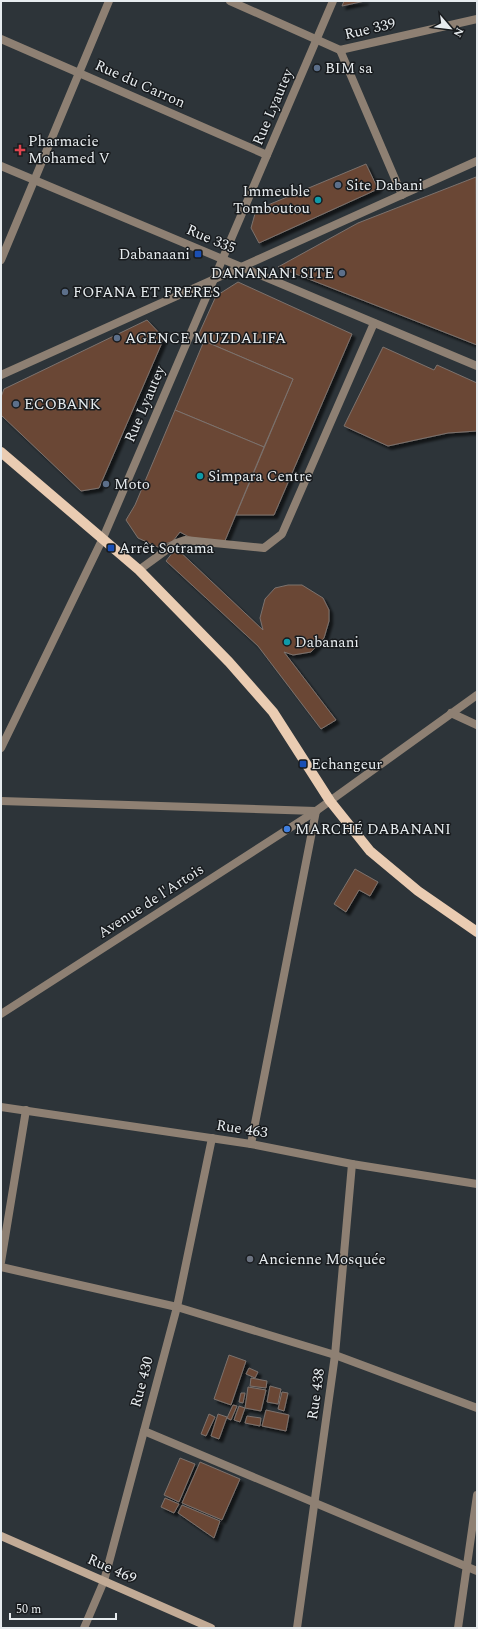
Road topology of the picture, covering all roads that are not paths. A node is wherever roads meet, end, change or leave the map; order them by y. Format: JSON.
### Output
{"nodes":[{"id":1,"x":109,"y":1,"type":"edge"},
{"id":2,"x":230,"y":1,"type":"edge"},
{"id":3,"x":334,"y":1,"type":"edge"},
{"id":4,"x":477,"y":18,"type":"edge"},
{"id":5,"x":1,"y":39,"type":"edge"},
{"id":6,"x":317,"y":40,"type":"junction"},
{"id":7,"x":340,"y":50,"type":"junction"},
{"id":8,"x":79,"y":73,"type":"junction"},
{"id":9,"x":268,"y":155,"type":"junction"},
{"id":10,"x":477,"y":161,"type":"edge"},
{"id":11,"x":1,"y":166,"type":"edge"},
{"id":12,"x":34,"y":180,"type":"junction"},
{"id":13,"x":402,"y":195,"type":"junction"},
{"id":14,"x":222,"y":259,"type":"junction"},
{"id":15,"x":1,"y":260,"type":"edge"},
{"id":16,"x":241,"y":267,"type":"junction"},
{"id":17,"x":214,"y":278,"type":"junction"},
{"id":18,"x":374,"y":323,"type":"junction"},
{"id":19,"x":477,"y":366,"type":"edge"},
{"id":20,"x":1,"y":375,"type":"edge"},
{"id":21,"x":1,"y":452,"type":"edge"},
{"id":22,"x":103,"y":538,"type":"junction"},
{"id":23,"x":139,"y":570,"type":"junction"},
{"id":24,"x":477,"y":695,"type":"edge"},
{"id":25,"x":451,"y":713,"type":"junction"},
{"id":26,"x":477,"y":725,"type":"edge"},
{"id":27,"x":1,"y":748,"type":"edge"},
{"id":28,"x":1,"y":801,"type":"edge"},
{"id":29,"x":330,"y":801,"type":"junction"},
{"id":30,"x":316,"y":811,"type":"junction"},
{"id":31,"x":477,"y":932,"type":"edge"},
{"id":32,"x":1,"y":1014,"type":"edge"},
{"id":33,"x":1,"y":1107,"type":"edge"},
{"id":34,"x":26,"y":1110,"type":"junction"},
{"id":35,"x":212,"y":1138,"type":"junction"},
{"id":36,"x":252,"y":1144,"type":"junction"},
{"id":37,"x":352,"y":1164,"type":"junction"},
{"id":38,"x":477,"y":1184,"type":"edge"},
{"id":39,"x":1,"y":1262,"type":"edge"},
{"id":40,"x":1,"y":1267,"type":"edge"},
{"id":41,"x":177,"y":1306,"type":"junction"},
{"id":42,"x":335,"y":1356,"type":"junction"},
{"id":43,"x":477,"y":1408,"type":"edge"},
{"id":44,"x":144,"y":1431,"type":"junction"},
{"id":45,"x":477,"y":1495,"type":"edge"},
{"id":46,"x":315,"y":1503,"type":"junction"},
{"id":47,"x":1,"y":1536,"type":"edge"},
{"id":48,"x":466,"y":1567,"type":"junction"},
{"id":49,"x":477,"y":1571,"type":"edge"},
{"id":50,"x":104,"y":1581,"type":"junction"},
{"id":51,"x":84,"y":1628,"type":"edge"},
{"id":52,"x":211,"y":1628,"type":"edge"},
{"id":53,"x":297,"y":1628,"type":"edge"},
{"id":54,"x":458,"y":1628,"type":"edge"}],
"edges":[{"from":1,"to":8,"type":"street"},
{"from":2,"to":6,"type":"street","name":"Rue 339"},
{"from":3,"to":6,"type":"street","name":"Rue Lyautey"},
{"from":4,"to":7,"type":"street","name":"Rue 339"},
{"from":5,"to":8,"type":"street","name":"Rue du Carron"},
{"from":6,"to":7,"type":"street","name":"Rue 339"},
{"from":6,"to":9,"type":"street","name":"Rue Lyautey"},
{"from":7,"to":13,"type":"street"},
{"from":8,"to":9,"type":"street","name":"Rue du Carron"},
{"from":8,"to":12,"type":"street"},
{"from":9,"to":14,"type":"street","name":"Rue Lyautey"},
{"from":10,"to":13,"type":"street"},
{"from":11,"to":12,"type":"street","name":"Rue 335"},
{"from":12,"to":14,"type":"street","name":"Rue 335"},
{"from":12,"to":15,"type":"street"},
{"from":13,"to":16,"type":"street"},
{"from":14,"to":16,"type":"street","name":"Rue 335"},
{"from":14,"to":17,"type":"street","name":"Rue Lyautey"},
{"from":16,"to":17,"type":"street"},
{"from":16,"to":18,"type":"street","name":"Rue 335"},
{"from":17,"to":20,"type":"street"},
{"from":17,"to":22,"type":"street","name":"Rue Lyautey"},
{"from":18,"to":19,"type":"street","name":"Rue 335"},
{"from":18,"to":23,"type":"street"},
{"from":21,"to":22,"type":"main road"},
{"from":22,"to":23,"type":"main road"},
{"from":22,"to":27,"type":"street","name":"Rue Lyautey"},
{"from":23,"to":29,"type":"main road"},
{"from":24,"to":25,"type":"street","name":"Avenue de l'Artois"},
{"from":25,"to":26,"type":"street"},
{"from":25,"to":29,"type":"street","name":"Avenue de l'Artois"},
{"from":28,"to":30,"type":"street"},
{"from":29,"to":30,"type":"street","name":"Avenue de l'Artois"},
{"from":29,"to":31,"type":"main road"},
{"from":30,"to":32,"type":"street","name":"Avenue de l'Artois"},
{"from":30,"to":36,"type":"street"},
{"from":33,"to":34,"type":"street","name":"Rue 463"},
{"from":34,"to":35,"type":"street","name":"Rue 463"},
{"from":34,"to":39,"type":"street"},
{"from":35,"to":36,"type":"street","name":"Rue 463"},
{"from":35,"to":41,"type":"street","name":"Rue 430"},
{"from":36,"to":37,"type":"street","name":"Rue 463"},
{"from":37,"to":38,"type":"street","name":"Rue 463"},
{"from":37,"to":42,"type":"street","name":"Rue 438"},
{"from":40,"to":41,"type":"street"},
{"from":41,"to":42,"type":"street"},
{"from":41,"to":44,"type":"street","name":"Rue 430"},
{"from":42,"to":43,"type":"street"},
{"from":42,"to":46,"type":"street","name":"Rue 438"},
{"from":44,"to":46,"type":"street"},
{"from":44,"to":50,"type":"street","name":"Rue 430"},
{"from":45,"to":48,"type":"street"},
{"from":46,"to":48,"type":"street"},
{"from":46,"to":53,"type":"street","name":"Rue 438"},
{"from":47,"to":50,"type":"street","name":"Rue 469"},
{"from":48,"to":49,"type":"street"},
{"from":48,"to":54,"type":"street"},
{"from":50,"to":51,"type":"street","name":"Rue 430"},
{"from":50,"to":52,"type":"street","name":"Rue 469"}]}
